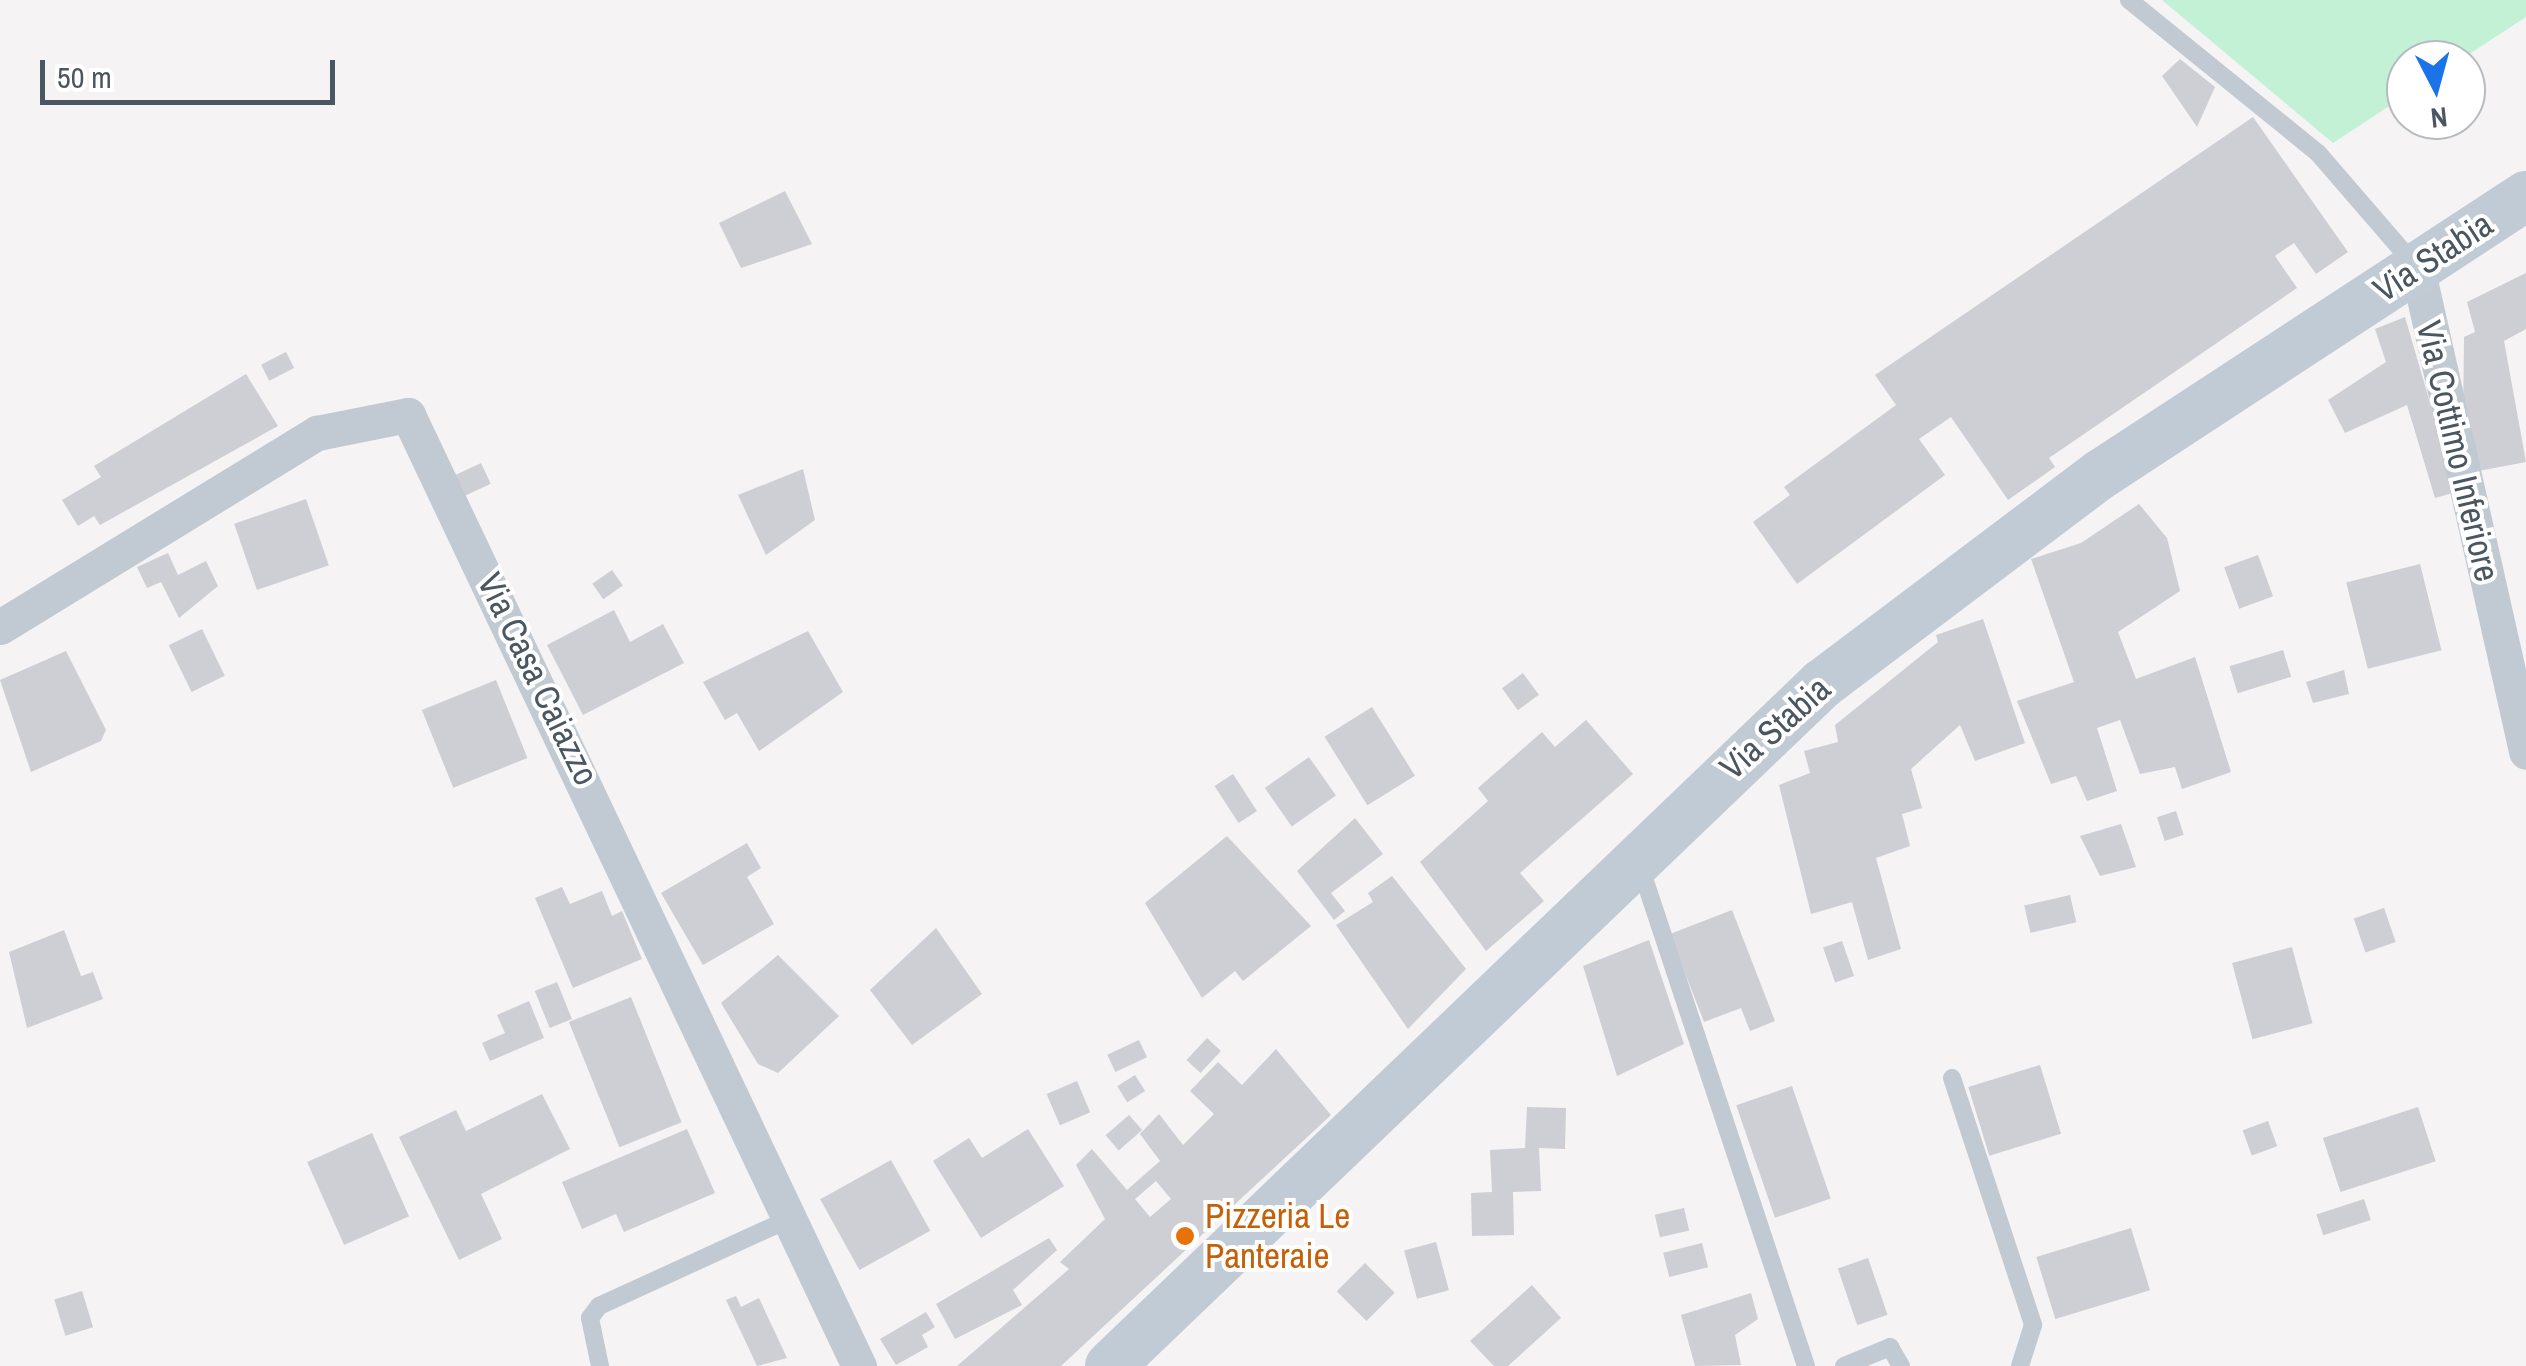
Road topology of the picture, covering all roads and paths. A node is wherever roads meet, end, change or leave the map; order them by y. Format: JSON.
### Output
{"nodes":[{"id":1,"x":2129,"y":0,"type":"edge"},
{"id":2,"x":2526,"y":196,"type":"edge"},
{"id":3,"x":2417,"y":268,"type":"junction"},
{"id":4,"x":0,"y":627,"type":"edge"},
{"id":5,"x":2526,"y":752,"type":"edge"},
{"id":6,"x":1636,"y":856,"type":"junction"},
{"id":7,"x":1952,"y":1078,"type":"dead end"},
{"id":8,"x":787,"y":1220,"type":"junction"},
{"id":9,"x":600,"y":1366,"type":"edge"},
{"id":10,"x":859,"y":1366,"type":"edge"},
{"id":11,"x":1110,"y":1366,"type":"edge"},
{"id":12,"x":1806,"y":1366,"type":"edge"},
{"id":13,"x":1844,"y":1366,"type":"edge"},
{"id":14,"x":1901,"y":1366,"type":"edge"},
{"id":15,"x":2020,"y":1366,"type":"edge"}],
"edges":[{"from":1,"to":3,"type":"lane"},
{"from":2,"to":3,"type":"main road","name":"Via Stabia"},
{"from":3,"to":5,"type":"street","name":"Via Cottimo Inferiore"},
{"from":3,"to":6,"type":"main road","name":"Via Stabia"},
{"from":4,"to":8,"type":"street","name":"Via Casa Caiazzo"},
{"from":6,"to":11,"type":"main road","name":"Via Stabia"},
{"from":6,"to":12,"type":"lane"},
{"from":7,"to":15,"type":"lane"},
{"from":8,"to":9,"type":"lane"},
{"from":8,"to":10,"type":"street","name":"Via Casa Caiazzo"},
{"from":13,"to":14,"type":"lane"}]}
